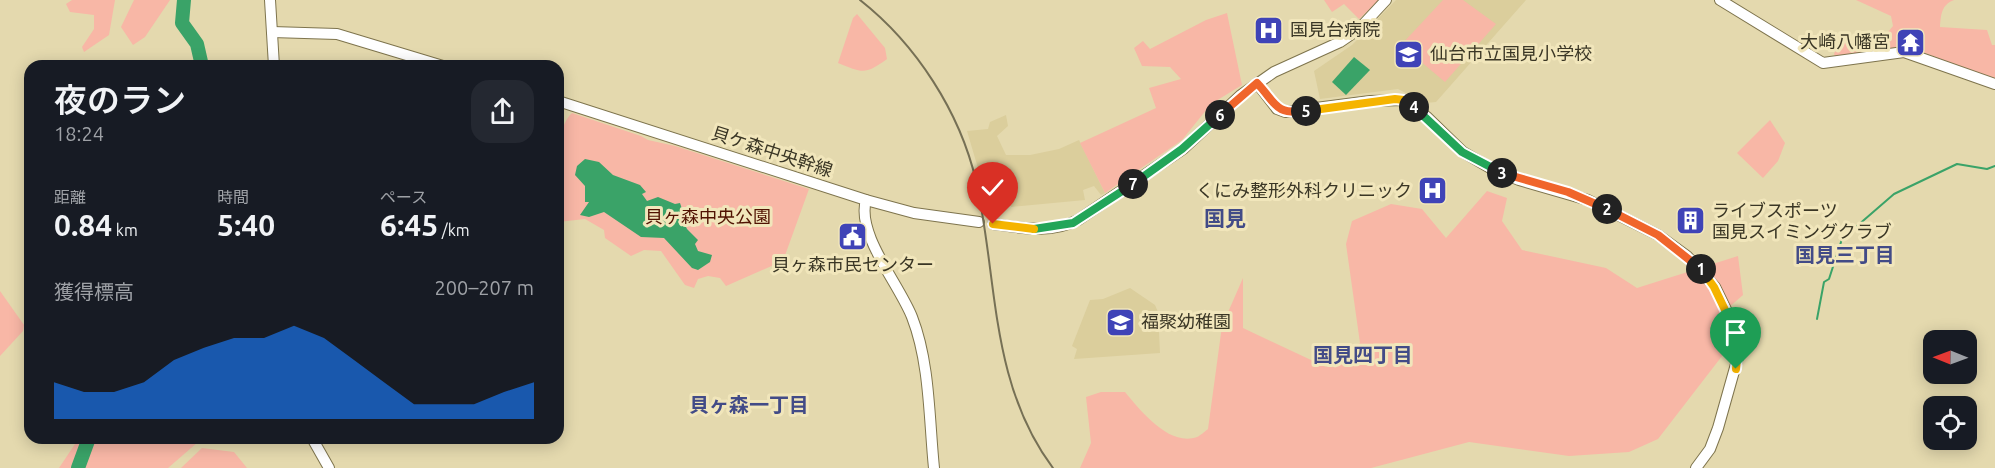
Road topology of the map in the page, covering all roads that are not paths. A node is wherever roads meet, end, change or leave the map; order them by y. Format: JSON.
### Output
{"nodes":[{"id":1,"x":270,"y":0,"type":"edge"},
{"id":2,"x":1386,"y":0,"type":"edge"},
{"id":3,"x":1720,"y":0,"type":"edge"},
{"id":4,"x":272,"y":32,"type":"junction"},
{"id":5,"x":274,"y":60,"type":"edge"},
{"id":6,"x":423,"y":60,"type":"edge"},
{"id":7,"x":1257,"y":83,"type":"junction"},
{"id":8,"x":1995,"y":84,"type":"edge"},
{"id":9,"x":564,"y":103,"type":"edge"},
{"id":10,"x":866,"y":200,"type":"junction"},
{"id":11,"x":979,"y":222,"type":"dead end"},
{"id":12,"x":993,"y":224,"type":"dead end"},
{"id":13,"x":315,"y":444,"type":"edge"},
{"id":14,"x":329,"y":468,"type":"edge"},
{"id":15,"x":934,"y":468,"type":"edge"},
{"id":16,"x":1696,"y":468,"type":"edge"}],
"edges":[{"from":1,"to":4,"type":"street"},
{"from":2,"to":7,"type":"street"},
{"from":3,"to":8,"type":"street"},
{"from":4,"to":5,"type":"street"},
{"from":4,"to":6,"type":"street"},
{"from":7,"to":12,"type":"street"},
{"from":7,"to":16,"type":"street"},
{"from":9,"to":10,"type":"street","name":"貝ケ森中央幹線"},
{"from":10,"to":11,"type":"street","name":"貝ケ森中央幹線"},
{"from":10,"to":15,"type":"street"},
{"from":13,"to":14,"type":"street"}]}
